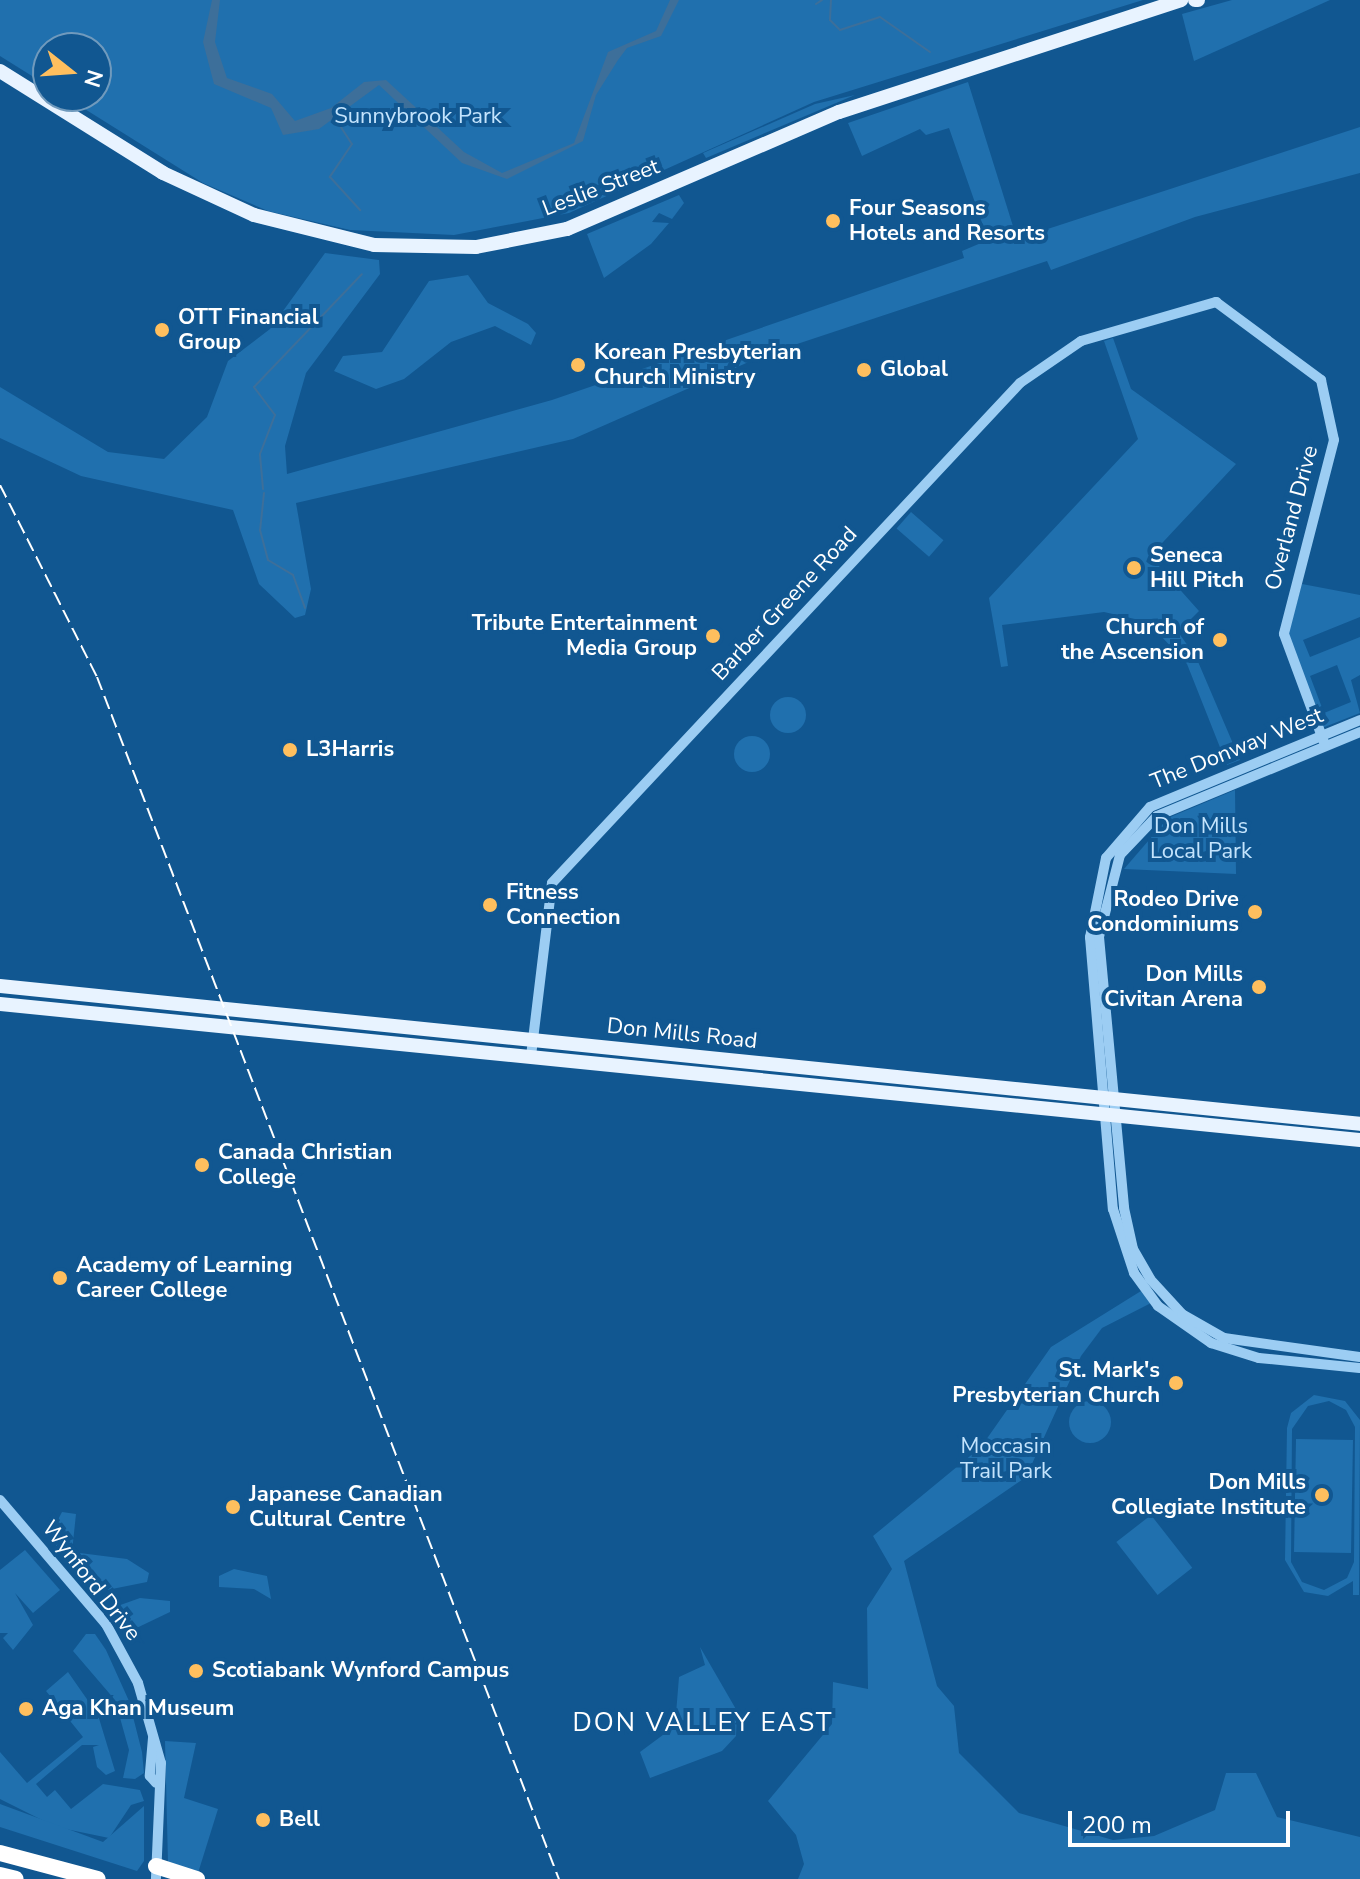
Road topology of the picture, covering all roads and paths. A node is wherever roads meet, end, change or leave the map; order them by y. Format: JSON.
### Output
{"nodes":[{"id":1,"x":1181,"y":0,"type":"edge"},
{"id":2,"x":0,"y":71,"type":"edge"},
{"id":3,"x":1216,"y":302,"type":"joint"},
{"id":4,"x":1360,"y":720,"type":"edge"},
{"id":5,"x":1360,"y":732,"type":"edge"},
{"id":6,"x":1322,"y":741,"type":"junction"},
{"id":7,"x":0,"y":986,"type":"edge"},
{"id":8,"x":0,"y":1004,"type":"edge"},
{"id":9,"x":532,"y":1049,"type":"junction"},
{"id":10,"x":1109,"y":1106,"type":"junction"},
{"id":11,"x":1360,"y":1124,"type":"edge"},
{"id":12,"x":1360,"y":1140,"type":"edge"},
{"id":13,"x":1359,"y":1362,"type":"edge"},
{"id":14,"x":0,"y":1500,"type":"edge"},
{"id":15,"x":3,"y":1851,"type":"edge"},
{"id":16,"x":156,"y":1874,"type":"edge"},
{"id":17,"x":0,"y":1875,"type":"edge"},
{"id":18,"x":16,"y":1879,"type":"edge"},
{"id":19,"x":98,"y":1879,"type":"edge"},
{"id":20,"x":197,"y":1879,"type":"edge"}],
"edges":[{"from":1,"to":2,"type":"main road","name":"Leslie Street"},
{"from":3,"to":6,"type":"street","name":"Overland Drive"},
{"from":3,"to":9,"type":"street","name":"Barber Greene Road"},
{"from":4,"to":6,"type":"street","name":"The Donway West"},
{"from":5,"to":6,"type":"street","name":"The Donway West"},
{"from":6,"to":10,"type":"street","name":"The Donway West"},
{"from":7,"to":9,"type":"main road","name":"Don Mills Road"},
{"from":8,"to":9,"type":"main road","name":"Don Mills Road"},
{"from":9,"to":10,"type":"main road","name":"Don Mills Road"},
{"from":10,"to":11,"type":"main road","name":"Don Mills Road"},
{"from":10,"to":12,"type":"main road","name":"Don Mills Road"},
{"from":10,"to":13,"type":"street","name":"The Donway West"},
{"from":14,"to":16,"type":"street","name":"Wynford Drive"},
{"from":15,"to":19,"type":"highway"},
{"from":16,"to":20,"type":"highway"},
{"from":17,"to":18,"type":"highway"}]}
